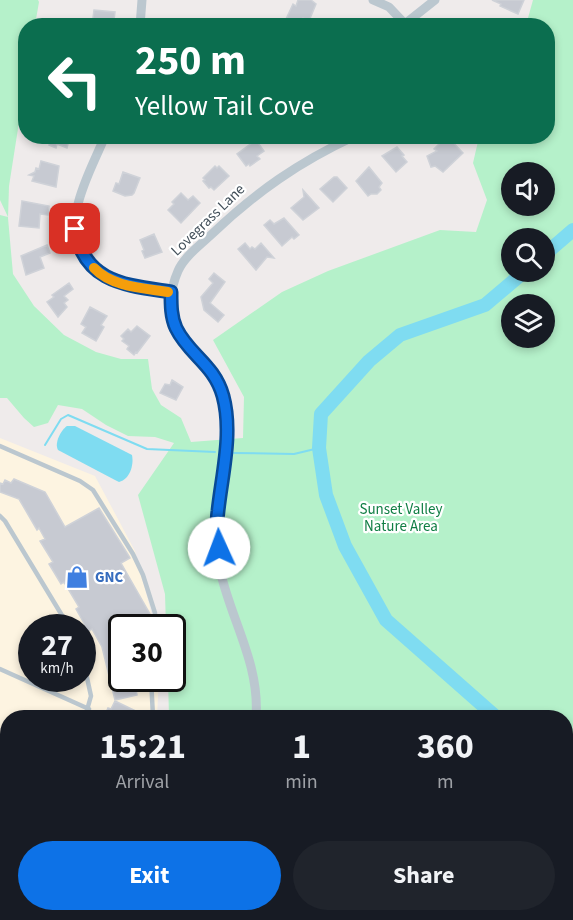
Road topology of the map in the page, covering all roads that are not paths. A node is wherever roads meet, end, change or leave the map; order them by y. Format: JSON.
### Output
{"nodes":[{"id":1,"x":142,"y":0,"type":"edge"},
{"id":2,"x":373,"y":0,"type":"edge"},
{"id":3,"x":435,"y":0,"type":"edge"},
{"id":4,"x":141,"y":18,"type":"edge"},
{"id":5,"x":400,"y":18,"type":"edge"},
{"id":6,"x":413,"y":18,"type":"edge"},
{"id":7,"x":102,"y":144,"type":"edge"},
{"id":8,"x":340,"y":144,"type":"edge"},
{"id":9,"x":171,"y":292,"type":"junction"},
{"id":10,"x":0,"y":446,"type":"edge"},
{"id":11,"x":0,"y":516,"type":"edge"},
{"id":12,"x":61,"y":614,"type":"edge"},
{"id":13,"x":155,"y":614,"type":"edge"},
{"id":14,"x":0,"y":669,"type":"edge"},
{"id":15,"x":90,"y":692,"type":"edge"},
{"id":16,"x":152,"y":692,"type":"edge"},
{"id":17,"x":89,"y":709,"type":"joint"},
{"id":18,"x":153,"y":710,"type":"edge"},
{"id":19,"x":256,"y":710,"type":"edge"}],
"edges":[{"from":1,"to":4,"type":"street"},
{"from":2,"to":5,"type":"street"},
{"from":3,"to":6,"type":"street"},
{"from":7,"to":9,"type":"street"},
{"from":8,"to":9,"type":"street","name":"Lovegrass Lane"},
{"from":9,"to":19,"type":"street","name":"Lovegrass Lane"},
{"from":10,"to":13,"type":"lane"},
{"from":11,"to":12,"type":"lane"},
{"from":14,"to":17,"type":"lane"},
{"from":15,"to":17,"type":"lane"},
{"from":16,"to":18,"type":"lane"}]}
